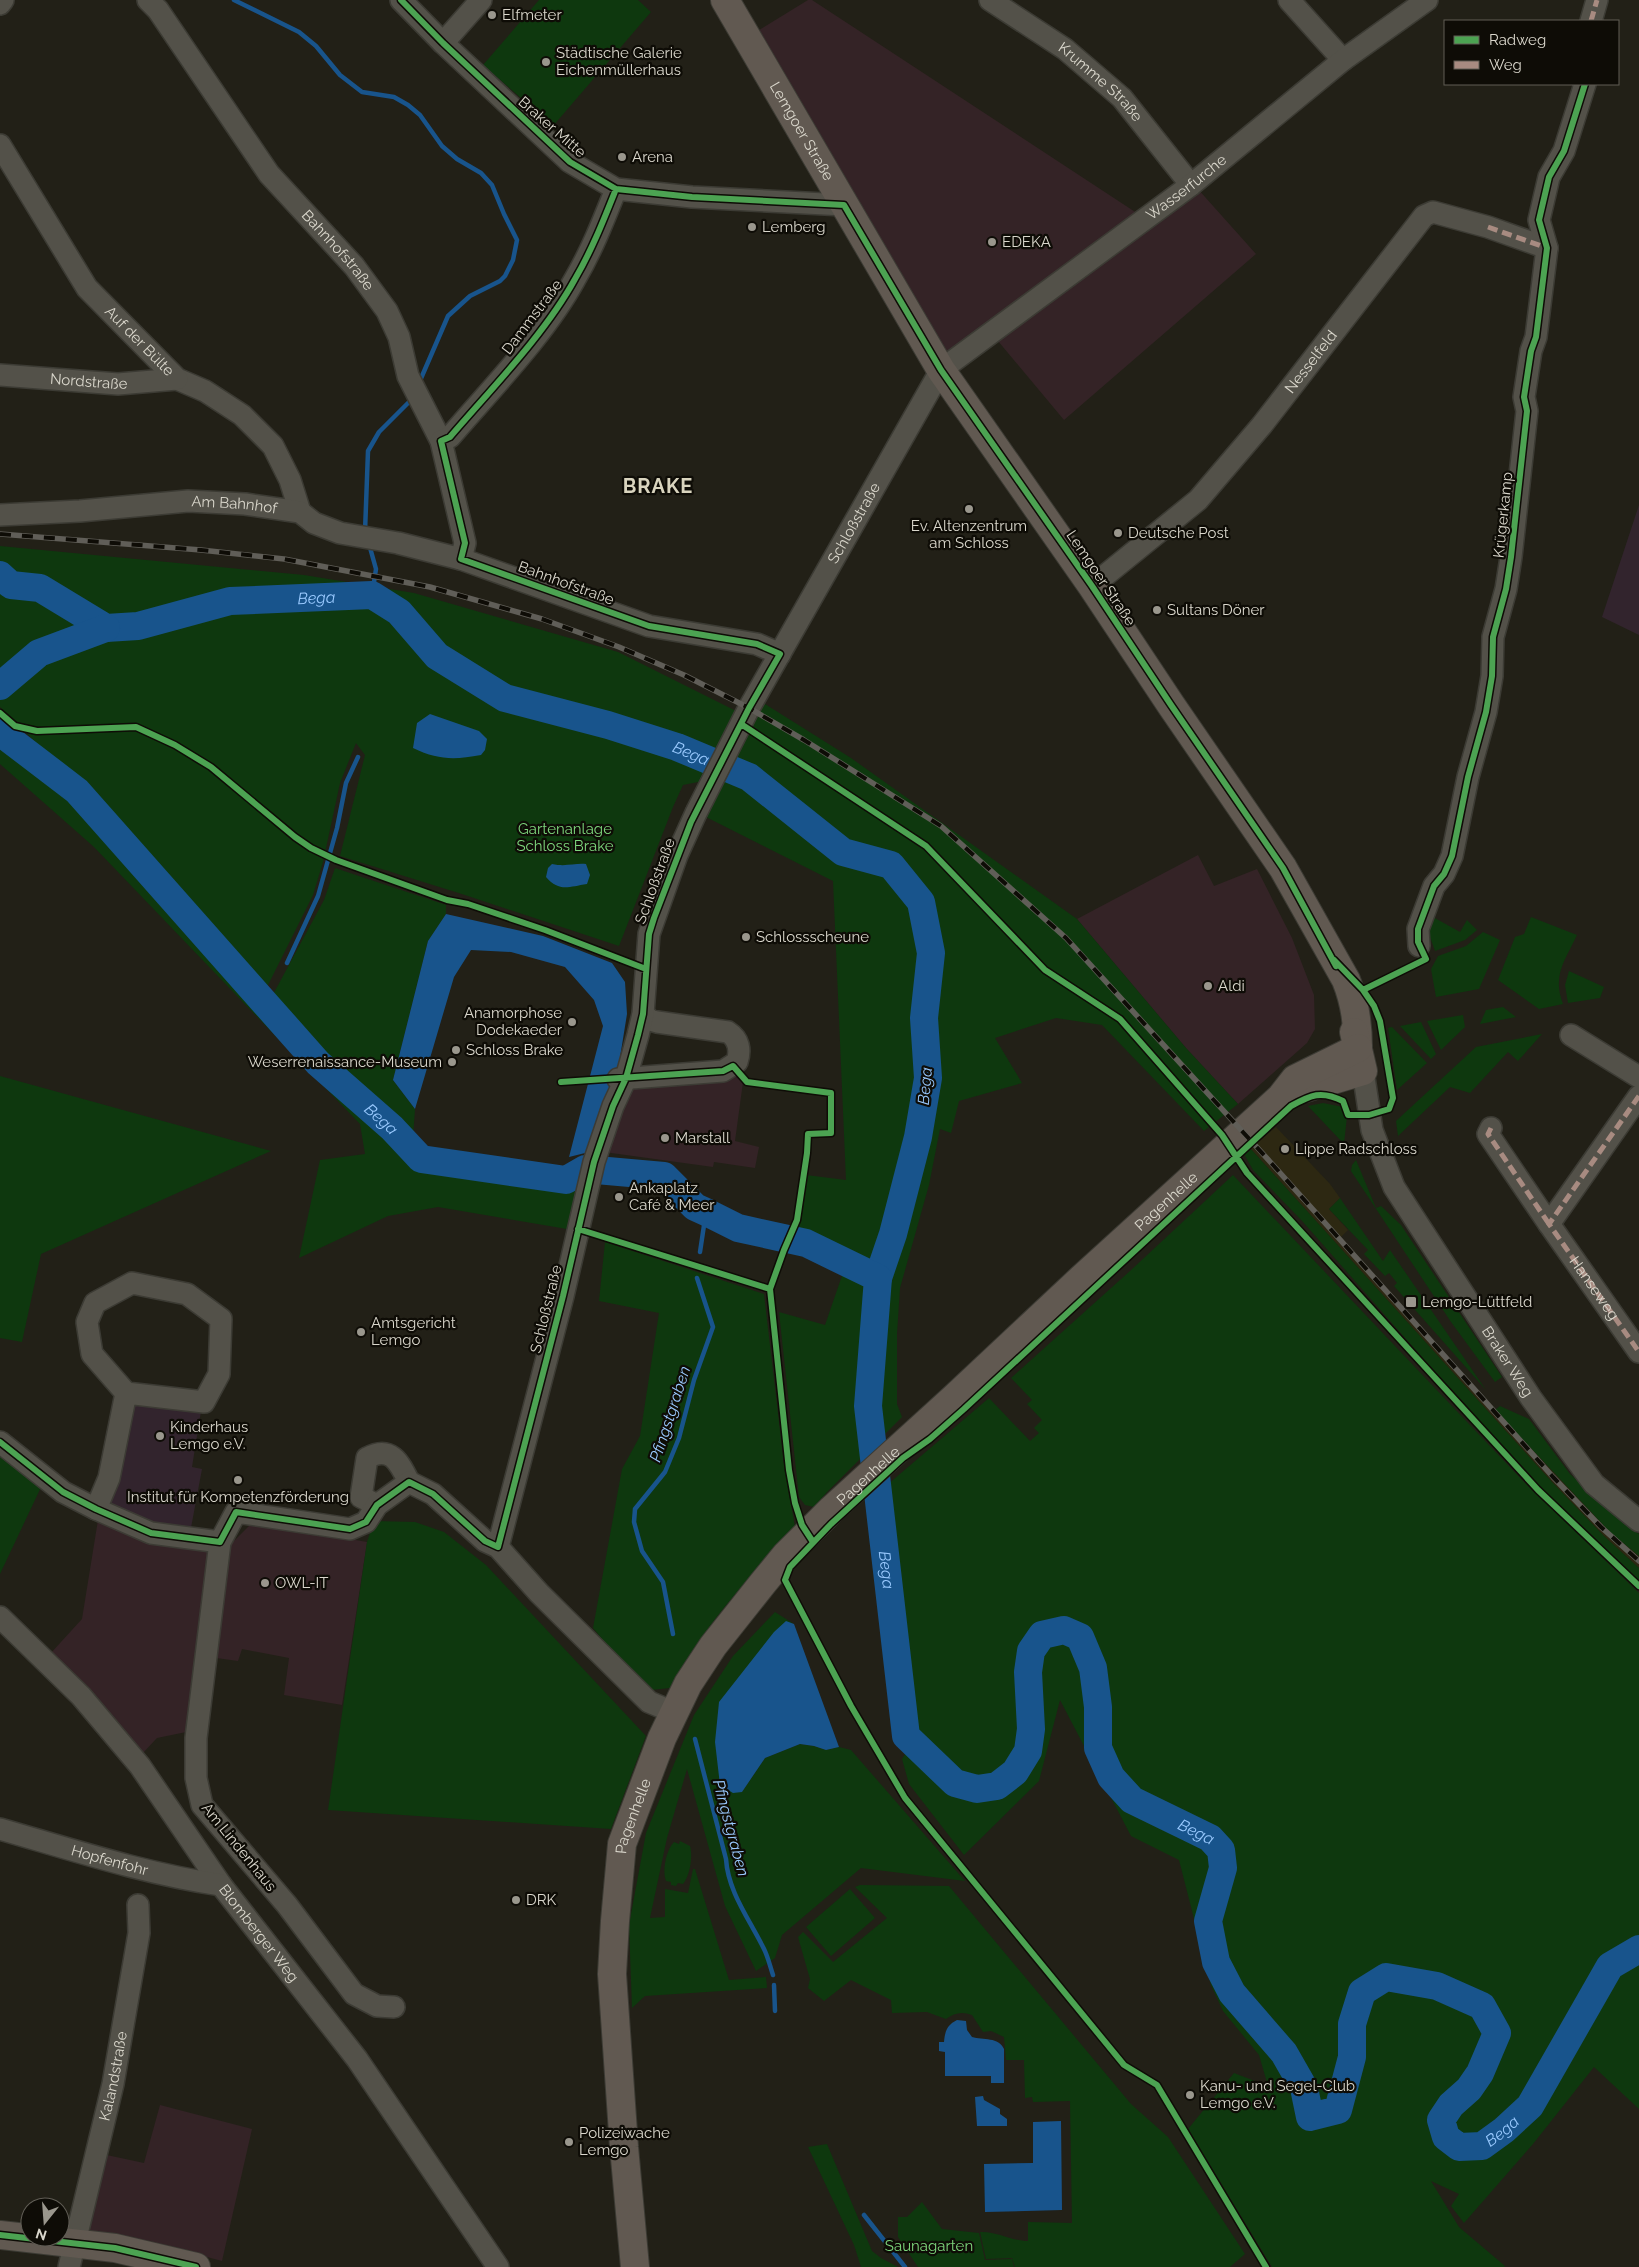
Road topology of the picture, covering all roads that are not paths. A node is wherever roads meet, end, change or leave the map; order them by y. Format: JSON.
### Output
{"nodes":[{"id":1,"x":3,"y":0,"type":"edge"},
{"id":2,"x":148,"y":0,"type":"edge"},
{"id":3,"x":401,"y":0,"type":"edge"},
{"id":4,"x":481,"y":0,"type":"edge"},
{"id":5,"x":725,"y":0,"type":"edge"},
{"id":6,"x":990,"y":0,"type":"edge"},
{"id":7,"x":1289,"y":0,"type":"edge"},
{"id":8,"x":1427,"y":0,"type":"edge"},
{"id":9,"x":1597,"y":0,"type":"edge"},
{"id":10,"x":0,"y":4,"type":"edge"},
{"id":11,"x":1591,"y":20,"type":"edge"},
{"id":12,"x":442,"y":43,"type":"junction"},
{"id":13,"x":1343,"y":60,"type":"junction"},
{"id":14,"x":1585,"y":85,"type":"edge"},
{"id":15,"x":0,"y":145,"type":"edge"},
{"id":16,"x":1191,"y":185,"type":"junction"},
{"id":17,"x":616,"y":189,"type":"junction"},
{"id":18,"x":844,"y":205,"type":"junction"},
{"id":19,"x":1547,"y":248,"type":"junction"},
{"id":20,"x":941,"y":370,"type":"junction"},
{"id":21,"x":0,"y":375,"type":"edge"},
{"id":22,"x":177,"y":379,"type":"junction"},
{"id":23,"x":441,"y":442,"type":"junction"},
{"id":24,"x":300,"y":512,"type":"junction"},
{"id":25,"x":0,"y":515,"type":"edge"},
{"id":26,"x":461,"y":559,"type":"junction"},
{"id":27,"x":1092,"y":586,"type":"junction"},
{"id":28,"x":780,"y":654,"type":"junction"},
{"id":29,"x":1419,"y":946,"type":"dead end"},
{"id":30,"x":643,"y":1014,"type":"junction"},
{"id":31,"x":1571,"y":1034,"type":"dead end"},
{"id":32,"x":1360,"y":1059,"type":"junction"},
{"id":33,"x":1639,"y":1077,"type":"edge"},
{"id":34,"x":622,"y":1078,"type":"junction"},
{"id":35,"x":1639,"y":1096,"type":"edge"},
{"id":36,"x":1490,"y":1128,"type":"dead end"},
{"id":37,"x":1549,"y":1224,"type":"junction"},
{"id":38,"x":1639,"y":1352,"type":"edge"},
{"id":39,"x":126,"y":1393,"type":"junction"},
{"id":40,"x":0,"y":1442,"type":"edge"},
{"id":41,"x":409,"y":1482,"type":"junction"},
{"id":42,"x":377,"y":1505,"type":"junction"},
{"id":43,"x":96,"y":1509,"type":"junction"},
{"id":44,"x":1639,"y":1521,"type":"edge"},
{"id":45,"x":220,"y":1542,"type":"junction"},
{"id":46,"x":498,"y":1547,"type":"junction"},
{"id":47,"x":0,"y":1617,"type":"edge"},
{"id":48,"x":673,"y":1712,"type":"junction"},
{"id":49,"x":0,"y":1829,"type":"edge"},
{"id":50,"x":221,"y":1885,"type":"junction"},
{"id":51,"x":138,"y":1906,"type":"dead end"},
{"id":52,"x":394,"y":2008,"type":"dead end"},
{"id":53,"x":0,"y":2235,"type":"edge"},
{"id":54,"x":73,"y":2255,"type":"edge"},
{"id":55,"x":196,"y":2267,"type":"edge"},
{"id":56,"x":498,"y":2267,"type":"edge"},
{"id":57,"x":635,"y":2267,"type":"edge"}],
"edges":[{"from":1,"to":10,"type":"street"},
{"from":2,"to":23,"type":"street","name":"Bahnhofstraße"},
{"from":3,"to":12,"type":"street","name":"Braker Mitte"},
{"from":4,"to":12,"type":"street"},
{"from":5,"to":18,"type":"main road","name":"Lemgoer Straße"},
{"from":6,"to":16,"type":"street","name":"Krumme Straße"},
{"from":7,"to":13,"type":"street"},
{"from":8,"to":13,"type":"street","name":"Wasserfurche"},
{"from":9,"to":11,"type":"street"},
{"from":12,"to":17,"type":"street","name":"Braker Mitte"},
{"from":13,"to":16,"type":"street","name":"Wasserfurche"},
{"from":14,"to":19,"type":"street","name":"Krügerkamp"},
{"from":15,"to":22,"type":"street","name":"Auf der Bülte"},
{"from":16,"to":20,"type":"street","name":"Wasserfurche"},
{"from":17,"to":18,"type":"street","name":"Braker Mitte"},
{"from":17,"to":23,"type":"street","name":"Dammstraße"},
{"from":18,"to":20,"type":"main road","name":"Lemgoer Straße"},
{"from":19,"to":27,"type":"street","name":"Nesselfeld"},
{"from":19,"to":29,"type":"street","name":"Krügerkamp"},
{"from":20,"to":27,"type":"main road","name":"Lemgoer Straße"},
{"from":20,"to":28,"type":"street","name":"Schloßstraße"},
{"from":21,"to":22,"type":"street","name":"Nordstraße"},
{"from":22,"to":24,"type":"street","name":"Auf der Bülte"},
{"from":23,"to":26,"type":"street","name":"Bahnhofstraße"},
{"from":24,"to":25,"type":"street","name":"Am Bahnhof"},
{"from":24,"to":26,"type":"street","name":"Am Bahnhof"},
{"from":26,"to":28,"type":"street","name":"Bahnhofstraße"},
{"from":27,"to":32,"type":"main road","name":"Lemgoer Straße"},
{"from":28,"to":30,"type":"street","name":"Schloßstraße"},
{"from":30,"to":34,"type":"street","name":"Schloßstraße"},
{"from":30,"to":34,"type":"street"},
{"from":31,"to":33,"type":"street"},
{"from":32,"to":44,"type":"street","name":"Braker Weg"},
{"from":32,"to":48,"type":"main road","name":"Pagenhelle"},
{"from":34,"to":46,"type":"street","name":"Schloßstraße"},
{"from":35,"to":37,"type":"street"},
{"from":36,"to":37,"type":"street","name":"Hanseweg"},
{"from":37,"to":38,"type":"street","name":"Hanseweg"},
{"from":39,"to":39,"type":"street"},
{"from":39,"to":43,"type":"street"},
{"from":40,"to":43,"type":"street"},
{"from":41,"to":42,"type":"street","name":"Am Lindenhaus"},
{"from":41,"to":42,"type":"street"},
{"from":41,"to":46,"type":"street"},
{"from":42,"to":45,"type":"street","name":"Am Lindenhaus"},
{"from":43,"to":45,"type":"street"},
{"from":45,"to":52,"type":"street","name":"Am Lindenhaus"},
{"from":46,"to":48,"type":"street"},
{"from":47,"to":50,"type":"street","name":"Blomberger Weg"},
{"from":48,"to":57,"type":"main road","name":"Pagenhelle"},
{"from":49,"to":50,"type":"street","name":"Hopfenfohr"},
{"from":50,"to":56,"type":"street","name":"Blomberger Weg"},
{"from":51,"to":54,"type":"street","name":"Kalandstraße"},
{"from":53,"to":54,"type":"main road"},
{"from":54,"to":55,"type":"main road"}]}
